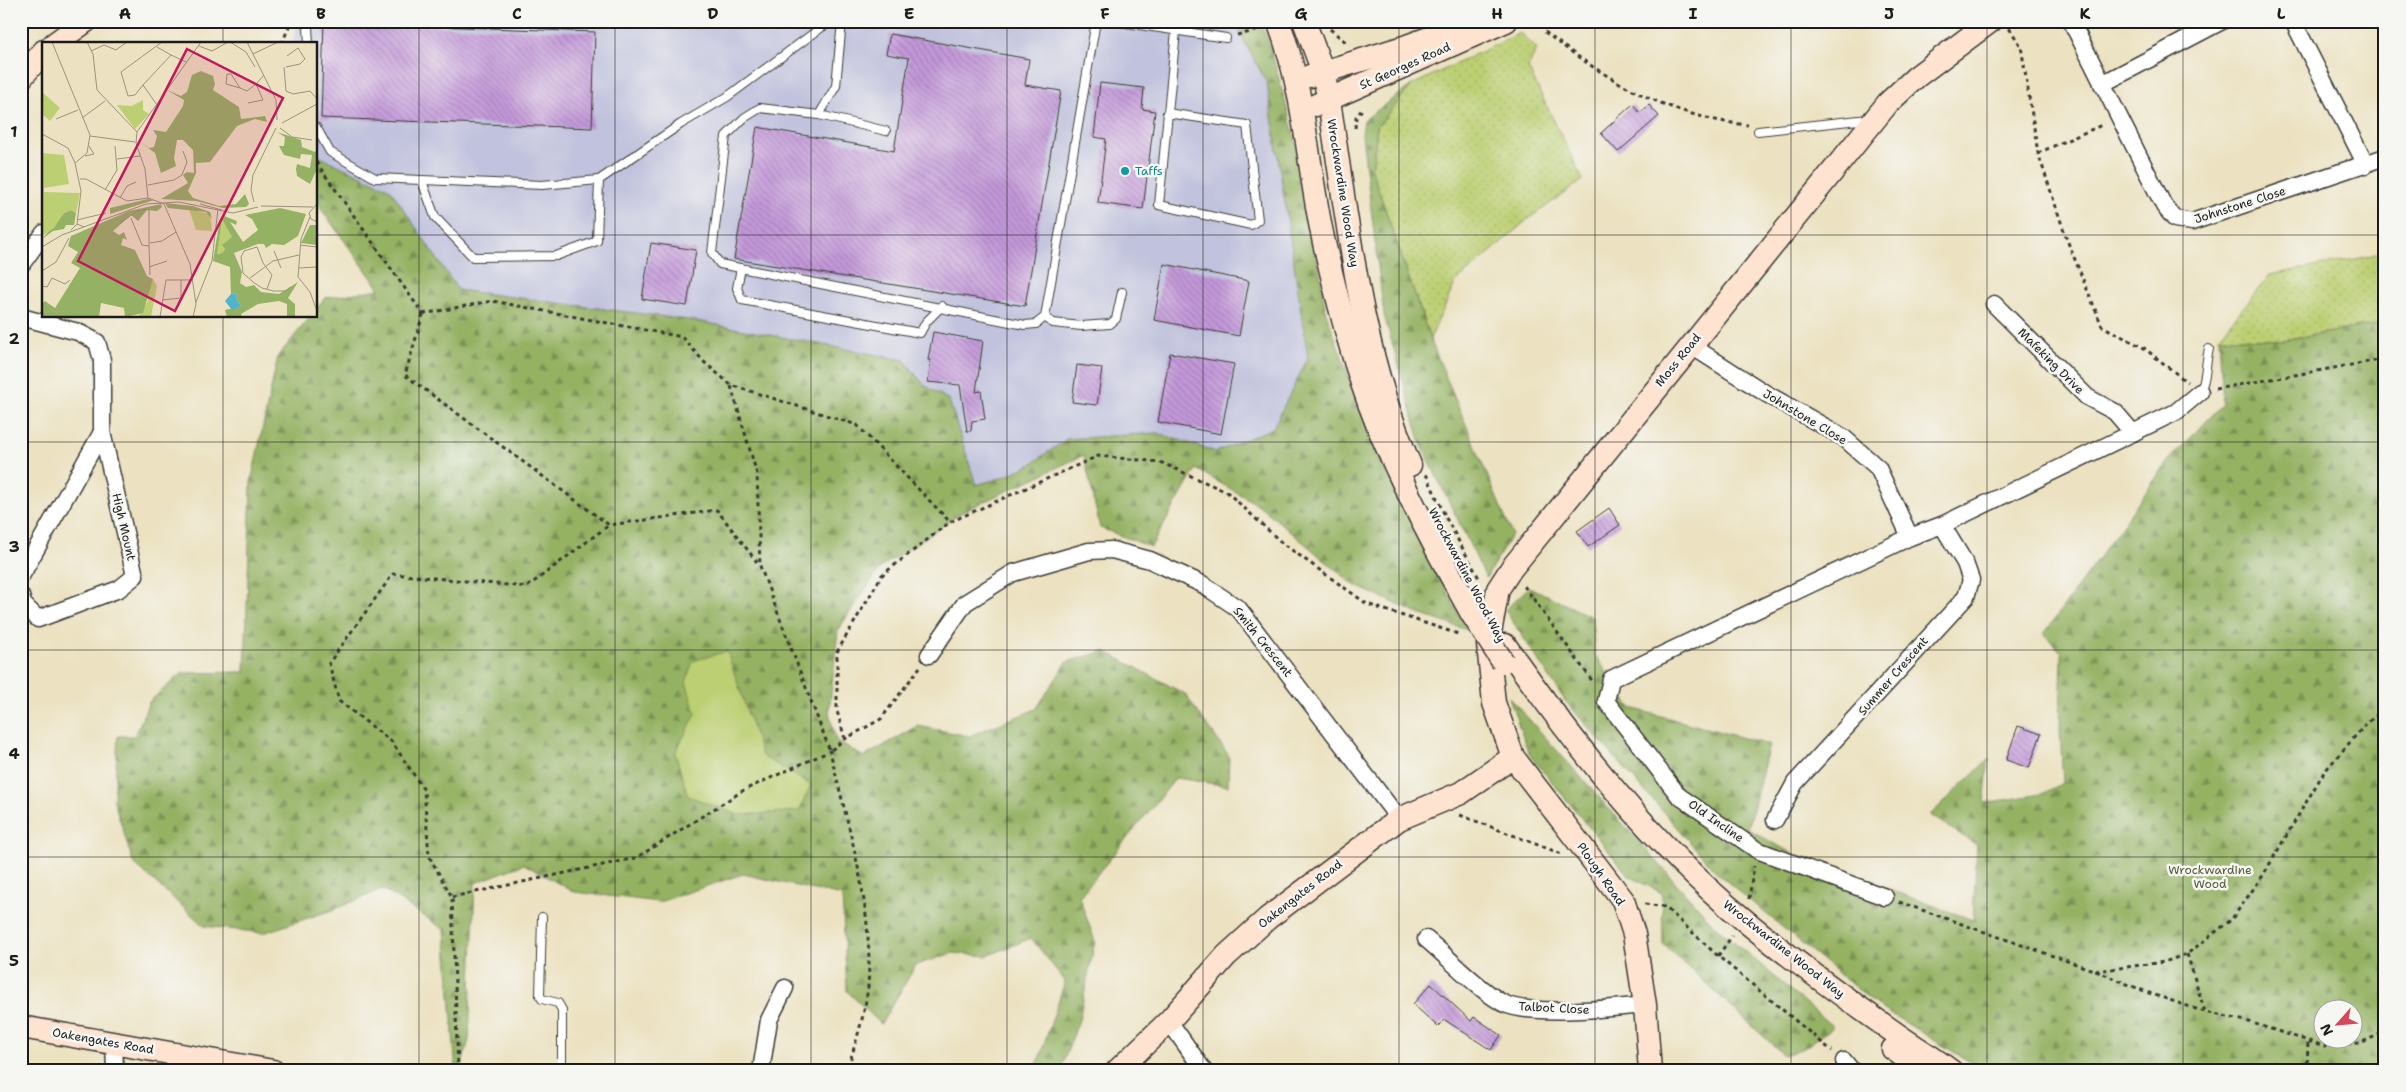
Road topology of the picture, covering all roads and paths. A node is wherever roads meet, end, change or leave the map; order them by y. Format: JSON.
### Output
{"nodes":[{"id":1,"x":86,"y":21,"type":"edge"},
{"id":2,"x":291,"y":21,"type":"edge"},
{"id":3,"x":305,"y":21,"type":"edge"},
{"id":4,"x":834,"y":21,"type":"edge"},
{"id":5,"x":842,"y":21,"type":"edge"},
{"id":6,"x":1096,"y":21,"type":"edge"},
{"id":7,"x":1114,"y":21,"type":"edge"},
{"id":8,"x":1304,"y":21,"type":"edge"},
{"id":9,"x":1473,"y":21,"type":"edge"},
{"id":10,"x":1506,"y":21,"type":"edge"},
{"id":11,"x":1991,"y":21,"type":"edge"},
{"id":12,"x":2005,"y":21,"type":"edge"},
{"id":13,"x":2071,"y":21,"type":"edge"},
{"id":14,"x":2222,"y":21,"type":"edge"},
{"id":15,"x":2293,"y":21,"type":"edge"},
{"id":16,"x":1270,"y":25,"type":"edge"},
{"id":17,"x":1328,"y":27,"type":"dead end"},
{"id":18,"x":1176,"y":31,"type":"junction"},
{"id":19,"x":1545,"y":32,"type":"dead end"},
{"id":20,"x":1226,"y":38,"type":"joint"},
{"id":21,"x":57,"y":42,"type":"edge"},
{"id":22,"x":283,"y":42,"type":"edge"},
{"id":23,"x":309,"y":42,"type":"edge"},
{"id":24,"x":1353,"y":47,"type":"dead end"},
{"id":25,"x":42,"y":53,"type":"edge"},
{"id":26,"x":1323,"y":72,"type":"junction"},
{"id":27,"x":21,"y":78,"type":"edge"},
{"id":28,"x":1298,"y":80,"type":"junction"},
{"id":29,"x":2102,"y":84,"type":"junction"},
{"id":30,"x":1329,"y":100,"type":"junction"},
{"id":31,"x":1367,"y":104,"type":"dead end"},
{"id":32,"x":1303,"y":109,"type":"junction"},
{"id":33,"x":1168,"y":113,"type":"junction"},
{"id":34,"x":819,"y":115,"type":"junction"},
{"id":35,"x":2119,"y":118,"type":"junction"},
{"id":36,"x":1875,"y":119,"type":"junction"},
{"id":37,"x":1772,"y":130,"type":"junction"},
{"id":38,"x":318,"y":131,"type":"edge"},
{"id":39,"x":886,"y":131,"type":"dead end"},
{"id":40,"x":1758,"y":131,"type":"dead end"},
{"id":41,"x":1354,"y":135,"type":"dead end"},
{"id":42,"x":2038,"y":153,"type":"junction"},
{"id":43,"x":2385,"y":157,"type":"edge"},
{"id":44,"x":2366,"y":164,"type":"junction"},
{"id":45,"x":318,"y":165,"type":"edge"},
{"id":46,"x":599,"y":180,"type":"junction"},
{"id":47,"x":422,"y":181,"type":"junction"},
{"id":48,"x":42,"y":236,"type":"edge"},
{"id":49,"x":21,"y":265,"type":"edge"},
{"id":50,"x":741,"y":268,"type":"junction"},
{"id":51,"x":1122,"y":292,"type":"dead end"},
{"id":52,"x":1994,"y":304,"type":"dead end"},
{"id":53,"x":942,"y":306,"type":"junction"},
{"id":54,"x":423,"y":314,"type":"junction"},
{"id":55,"x":21,"y":317,"type":"edge"},
{"id":56,"x":1046,"y":317,"type":"junction"},
{"id":57,"x":1690,"y":346,"type":"junction"},
{"id":58,"x":2209,"y":350,"type":"dead end"},
{"id":59,"x":2385,"y":359,"type":"edge"},
{"id":60,"x":731,"y":385,"type":"junction"},
{"id":61,"x":2200,"y":392,"type":"junction"},
{"id":62,"x":102,"y":432,"type":"junction"},
{"id":63,"x":2133,"y":433,"type":"junction"},
{"id":64,"x":1422,"y":467,"type":"dead end"},
{"id":65,"x":950,"y":522,"type":"junction"},
{"id":66,"x":609,"y":525,"type":"junction"},
{"id":67,"x":1942,"y":525,"type":"junction"},
{"id":68,"x":1910,"y":537,"type":"junction"},
{"id":69,"x":760,"y":566,"type":"junction"},
{"id":70,"x":1512,"y":569,"type":"junction"},
{"id":71,"x":21,"y":576,"type":"edge"},
{"id":72,"x":21,"y":596,"type":"edge"},
{"id":73,"x":1482,"y":607,"type":"junction"},
{"id":74,"x":1498,"y":650,"type":"junction"},
{"id":75,"x":930,"y":655,"type":"joint"},
{"id":76,"x":1606,"y":701,"type":"junction"},
{"id":77,"x":2385,"y":708,"type":"edge"},
{"id":78,"x":845,"y":739,"type":"junction"},
{"id":79,"x":830,"y":751,"type":"junction"},
{"id":80,"x":1513,"y":757,"type":"junction"},
{"id":81,"x":1457,"y":814,"type":"dead end"},
{"id":82,"x":1398,"y":819,"type":"junction"},
{"id":83,"x":1775,"y":820,"type":"dead end"},
{"id":84,"x":1757,"y":850,"type":"junction"},
{"id":85,"x":1567,"y":856,"type":"dead end"},
{"id":86,"x":452,"y":896,"type":"junction"},
{"id":87,"x":1885,"y":897,"type":"joint"},
{"id":88,"x":1623,"y":900,"type":"junction"},
{"id":89,"x":542,"y":917,"type":"dead end"},
{"id":90,"x":1739,"y":925,"type":"junction"},
{"id":91,"x":1426,"y":939,"type":"dead end"},
{"id":92,"x":2187,"y":954,"type":"junction"},
{"id":93,"x":1718,"y":956,"type":"junction"},
{"id":94,"x":2096,"y":971,"type":"junction"},
{"id":95,"x":785,"y":988,"type":"dead end"},
{"id":96,"x":1645,"y":1005,"type":"junction"},
{"id":97,"x":2205,"y":1012,"type":"junction"},
{"id":98,"x":1169,"y":1021,"type":"junction"},
{"id":99,"x":21,"y":1027,"type":"edge"},
{"id":100,"x":2385,"y":1032,"type":"edge"},
{"id":101,"x":2308,"y":1041,"type":"junction"},
{"id":102,"x":114,"y":1044,"type":"junction"},
{"id":103,"x":1848,"y":1066,"type":"edge"},
{"id":104,"x":115,"y":1071,"type":"edge"},
{"id":105,"x":273,"y":1071,"type":"edge"},
{"id":106,"x":458,"y":1071,"type":"edge"},
{"id":107,"x":562,"y":1071,"type":"edge"},
{"id":108,"x":761,"y":1071,"type":"edge"},
{"id":109,"x":846,"y":1071,"type":"edge"},
{"id":110,"x":1117,"y":1071,"type":"edge"},
{"id":111,"x":1204,"y":1071,"type":"edge"},
{"id":112,"x":1650,"y":1071,"type":"edge"},
{"id":113,"x":1922,"y":1071,"type":"edge"},
{"id":114,"x":1951,"y":1071,"type":"edge"},
{"id":115,"x":2307,"y":1071,"type":"edge"}],
"edges":[{"from":1,"to":21,"type":"street"},
{"from":2,"to":22,"type":"path"},
{"from":3,"to":23,"type":"lane"},
{"from":4,"to":46,"type":"lane"},
{"from":5,"to":34,"type":"lane"},
{"from":6,"to":56,"type":"lane"},
{"from":7,"to":18,"type":"lane"},
{"from":8,"to":26,"type":"street","name":"Wrockwardine Wood Way"},
{"from":9,"to":26,"type":"street","name":"St Georges Road"},
{"from":10,"to":30,"type":"street","name":"St Georges Road"},
{"from":11,"to":36,"type":"street","name":"Moss Road"},
{"from":12,"to":42,"type":"path"},
{"from":13,"to":29,"type":"street","name":"Johnstone Close"},
{"from":14,"to":29,"type":"street"},
{"from":15,"to":44,"type":"street"},
{"from":16,"to":20,"type":"path"},
{"from":16,"to":28,"type":"street","name":"Wrockwardine Wood Way"},
{"from":17,"to":24,"type":"path"},
{"from":18,"to":20,"type":"lane"},
{"from":18,"to":33,"type":"lane"},
{"from":19,"to":37,"type":"path"},
{"from":25,"to":27,"type":"street"},
{"from":26,"to":28,"type":"street","name":"St Georges Road"},
{"from":26,"to":30,"type":"street","name":"Wrockwardine Wood Way"},
{"from":28,"to":32,"type":"street","name":"Wrockwardine Wood Way"},
{"from":29,"to":35,"type":"street","name":"Johnstone Close"},
{"from":30,"to":32,"type":"street","name":"St Georges Road"},
{"from":30,"to":73,"type":"street","name":"Wrockwardine Wood Way"},
{"from":31,"to":41,"type":"path"},
{"from":32,"to":73,"type":"street","name":"Wrockwardine Wood Way"},
{"from":33,"to":33,"type":"lane"},
{"from":34,"to":39,"type":"lane"},
{"from":34,"to":50,"type":"lane"},
{"from":35,"to":42,"type":"path"},
{"from":35,"to":44,"type":"street","name":"Johnstone Close"},
{"from":36,"to":37,"type":"lane"},
{"from":36,"to":57,"type":"street","name":"Moss Road"},
{"from":37,"to":40,"type":"lane"},
{"from":38,"to":47,"type":"lane"},
{"from":42,"to":61,"type":"path"},
{"from":43,"to":44,"type":"street","name":"Johnstone Close"},
{"from":45,"to":54,"type":"path"},
{"from":46,"to":47,"type":"lane"},
{"from":46,"to":47,"type":"lane"},
{"from":48,"to":49,"type":"street"},
{"from":50,"to":53,"type":"lane"},
{"from":50,"to":53,"type":"lane"},
{"from":51,"to":56,"type":"lane"},
{"from":52,"to":63,"type":"street","name":"Mafeking Drive"},
{"from":53,"to":56,"type":"lane"},
{"from":54,"to":60,"type":"path"},
{"from":54,"to":66,"type":"path"},
{"from":55,"to":62,"type":"street","name":"High Mount"},
{"from":57,"to":68,"type":"street","name":"Johnstone Close"},
{"from":57,"to":70,"type":"street","name":"Moss Road"},
{"from":58,"to":61,"type":"lane"},
{"from":59,"to":61,"type":"path"},
{"from":60,"to":65,"type":"path"},
{"from":60,"to":69,"type":"path"},
{"from":61,"to":63,"type":"street"},
{"from":62,"to":71,"type":"street","name":"High Mount"},
{"from":62,"to":72,"type":"street","name":"High Mount"},
{"from":63,"to":67,"type":"street"},
{"from":64,"to":73,"type":"path"},
{"from":65,"to":74,"type":"path"},
{"from":65,"to":78,"type":"path"},
{"from":66,"to":69,"type":"path"},
{"from":66,"to":86,"type":"path"},
{"from":67,"to":68,"type":"street"},
{"from":67,"to":83,"type":"street","name":"Summer Crescent"},
{"from":68,"to":76,"type":"street"},
{"from":69,"to":79,"type":"path"},
{"from":70,"to":73,"type":"street","name":"Moss Road"},
{"from":70,"to":76,"type":"path"},
{"from":73,"to":74,"type":"street","name":"Wrockwardine Wood Way","bridge":true},
{"from":74,"to":80,"type":"street"},
{"from":74,"to":90,"type":"street","name":"Wrockwardine Wood Way"},
{"from":75,"to":78,"type":"path"},
{"from":75,"to":82,"type":"street","name":"Smith Crescent"},
{"from":76,"to":84,"type":"street","name":"Old Incline"},
{"from":77,"to":92,"type":"path"},
{"from":78,"to":79,"type":"path"},
{"from":79,"to":86,"type":"path"},
{"from":79,"to":109,"type":"path"},
{"from":80,"to":82,"type":"street","name":"Oakengates Road"},
{"from":80,"to":88,"type":"street","name":"Plough Road"},
{"from":81,"to":85,"type":"path"},
{"from":82,"to":98,"type":"street","name":"Oakengates Road"},
{"from":84,"to":87,"type":"street","name":"Old Incline"},
{"from":84,"to":90,"type":"path"},
{"from":86,"to":106,"type":"path"},
{"from":87,"to":94,"type":"path"},
{"from":88,"to":93,"type":"path"},
{"from":88,"to":96,"type":"street","name":"Plough Road"},
{"from":89,"to":107,"type":"lane"},
{"from":90,"to":93,"type":"path"},
{"from":90,"to":113,"type":"street","name":"Wrockwardine Wood Way"},
{"from":90,"to":114,"type":"street","name":"Wrockwardine Wood Way"},
{"from":91,"to":96,"type":"street","name":"Talbot Close"},
{"from":92,"to":94,"type":"path"},
{"from":92,"to":97,"type":"path"},
{"from":93,"to":103,"type":"path"},
{"from":94,"to":97,"type":"path"},
{"from":95,"to":108,"type":"street"},
{"from":96,"to":112,"type":"street","name":"Plough Road"},
{"from":97,"to":101,"type":"path"},
{"from":98,"to":110,"type":"street","name":"Oakengates Road"},
{"from":98,"to":111,"type":"street"},
{"from":99,"to":102,"type":"street","name":"Oakengates Road"},
{"from":100,"to":101,"type":"path"},
{"from":101,"to":115,"type":"path"},
{"from":102,"to":104,"type":"street"},
{"from":102,"to":105,"type":"street","name":"Oakengates Road"}]}
